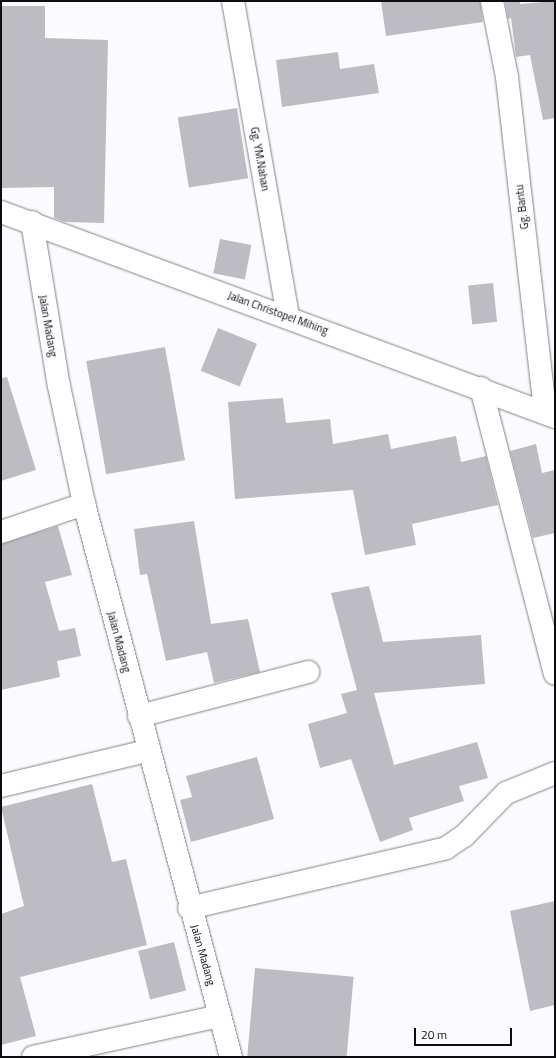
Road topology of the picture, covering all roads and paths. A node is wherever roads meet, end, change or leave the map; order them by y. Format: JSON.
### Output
{"nodes":[{"id":1,"x":233,"y":1,"type":"edge"},
{"id":2,"x":492,"y":1,"type":"edge"},
{"id":3,"x":1,"y":212,"type":"edge"},
{"id":4,"x":32,"y":222,"type":"junction"},
{"id":5,"x":288,"y":317,"type":"junction"},
{"id":6,"x":481,"y":388,"type":"junction"},
{"id":7,"x":550,"y":415,"type":"edge"},
{"id":8,"x":84,"y":504,"type":"junction"},
{"id":9,"x":1,"y":532,"type":"edge"},
{"id":10,"x":308,"y":672,"type":"dead end"},
{"id":11,"x":555,"y":674,"type":"edge"},
{"id":12,"x":139,"y":716,"type":"junction"},
{"id":13,"x":147,"y":751,"type":"junction"},
{"id":14,"x":555,"y":774,"type":"edge"},
{"id":15,"x":1,"y":786,"type":"edge"},
{"id":16,"x":189,"y":908,"type":"junction"},
{"id":17,"x":220,"y":1016,"type":"junction"},
{"id":18,"x":33,"y":1057,"type":"edge"},
{"id":19,"x":231,"y":1057,"type":"edge"}],
"edges":[{"from":1,"to":5,"type":"street","name":"Gg. YM.Nahan"},
{"from":2,"to":7,"type":"street","name":"Gg. Bantu"},
{"from":3,"to":4,"type":"street","name":"Jalan Christopel Mihing"},
{"from":4,"to":5,"type":"street","name":"Jalan Christopel Mihing"},
{"from":4,"to":8,"type":"street","name":"Jalan Madang"},
{"from":5,"to":6,"type":"street","name":"Jalan Christopel Mihing"},
{"from":6,"to":7,"type":"street","name":"Jalan Christopel Mihing"},
{"from":6,"to":11,"type":"street"},
{"from":8,"to":9,"type":"street"},
{"from":8,"to":12,"type":"street","name":"Jalan Madang"},
{"from":10,"to":12,"type":"street"},
{"from":12,"to":13,"type":"street","name":"Jalan Madang"},
{"from":13,"to":15,"type":"street"},
{"from":13,"to":16,"type":"street","name":"Jalan Madang"},
{"from":14,"to":16,"type":"street"},
{"from":16,"to":17,"type":"street","name":"Jalan Madang"},
{"from":17,"to":18,"type":"street"},
{"from":17,"to":19,"type":"street","name":"Jalan Madang"}]}
